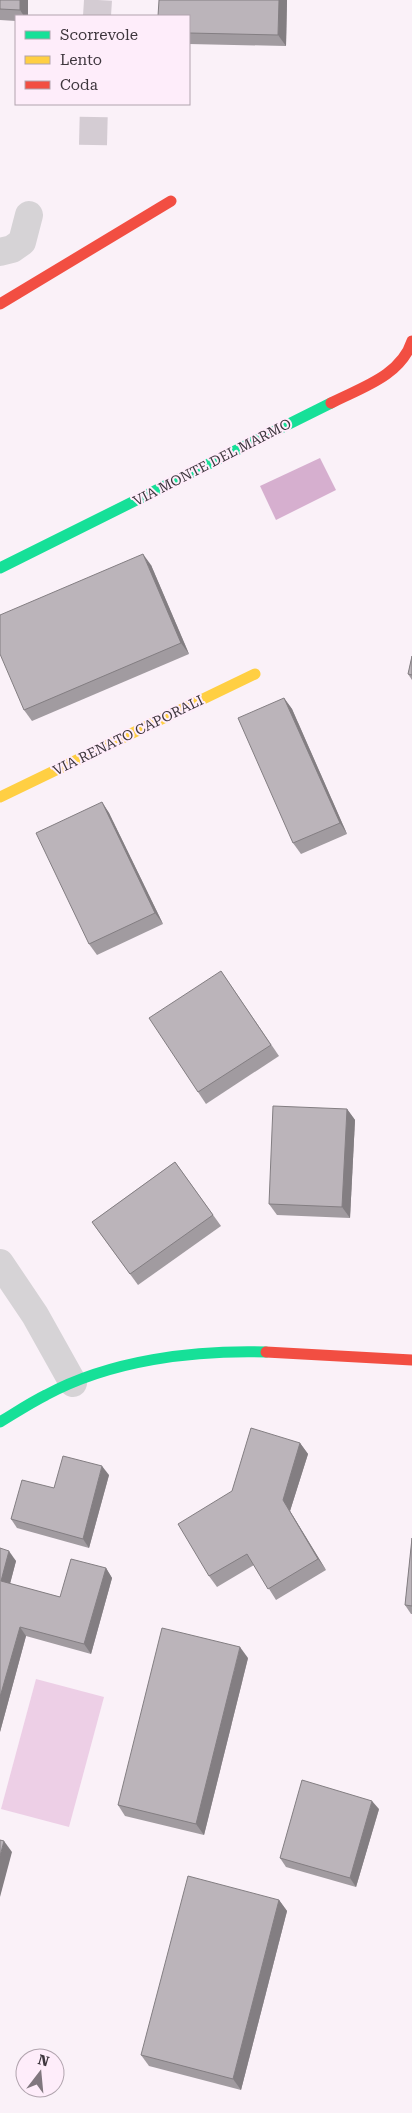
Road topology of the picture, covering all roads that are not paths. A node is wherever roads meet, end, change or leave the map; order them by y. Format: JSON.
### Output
{"nodes":[{"id":1,"x":171,"y":201,"type":"dead end"},
{"id":2,"x":29,"y":215,"type":"dead end"},
{"id":3,"x":0,"y":252,"type":"edge"},
{"id":4,"x":0,"y":304,"type":"edge"},
{"id":5,"x":412,"y":341,"type":"edge"},
{"id":6,"x":0,"y":568,"type":"edge"},
{"id":7,"x":256,"y":674,"type":"dead end"},
{"id":8,"x":0,"y":797,"type":"edge"},
{"id":9,"x":0,"y":1263,"type":"edge"},
{"id":10,"x":412,"y":1360,"type":"edge"},
{"id":11,"x":73,"y":1383,"type":"junction"},
{"id":12,"x":0,"y":1422,"type":"edge"}],
"edges":[{"from":1,"to":4,"type":"street"},
{"from":2,"to":3,"type":"street"},
{"from":5,"to":6,"type":"street","name":"VIA MONTE DEL MARMO"},
{"from":7,"to":8,"type":"street","name":"VIA RENATO CAPORALI"},
{"from":9,"to":11,"type":"street"},
{"from":10,"to":11,"type":"street"},
{"from":11,"to":12,"type":"street"}]}
